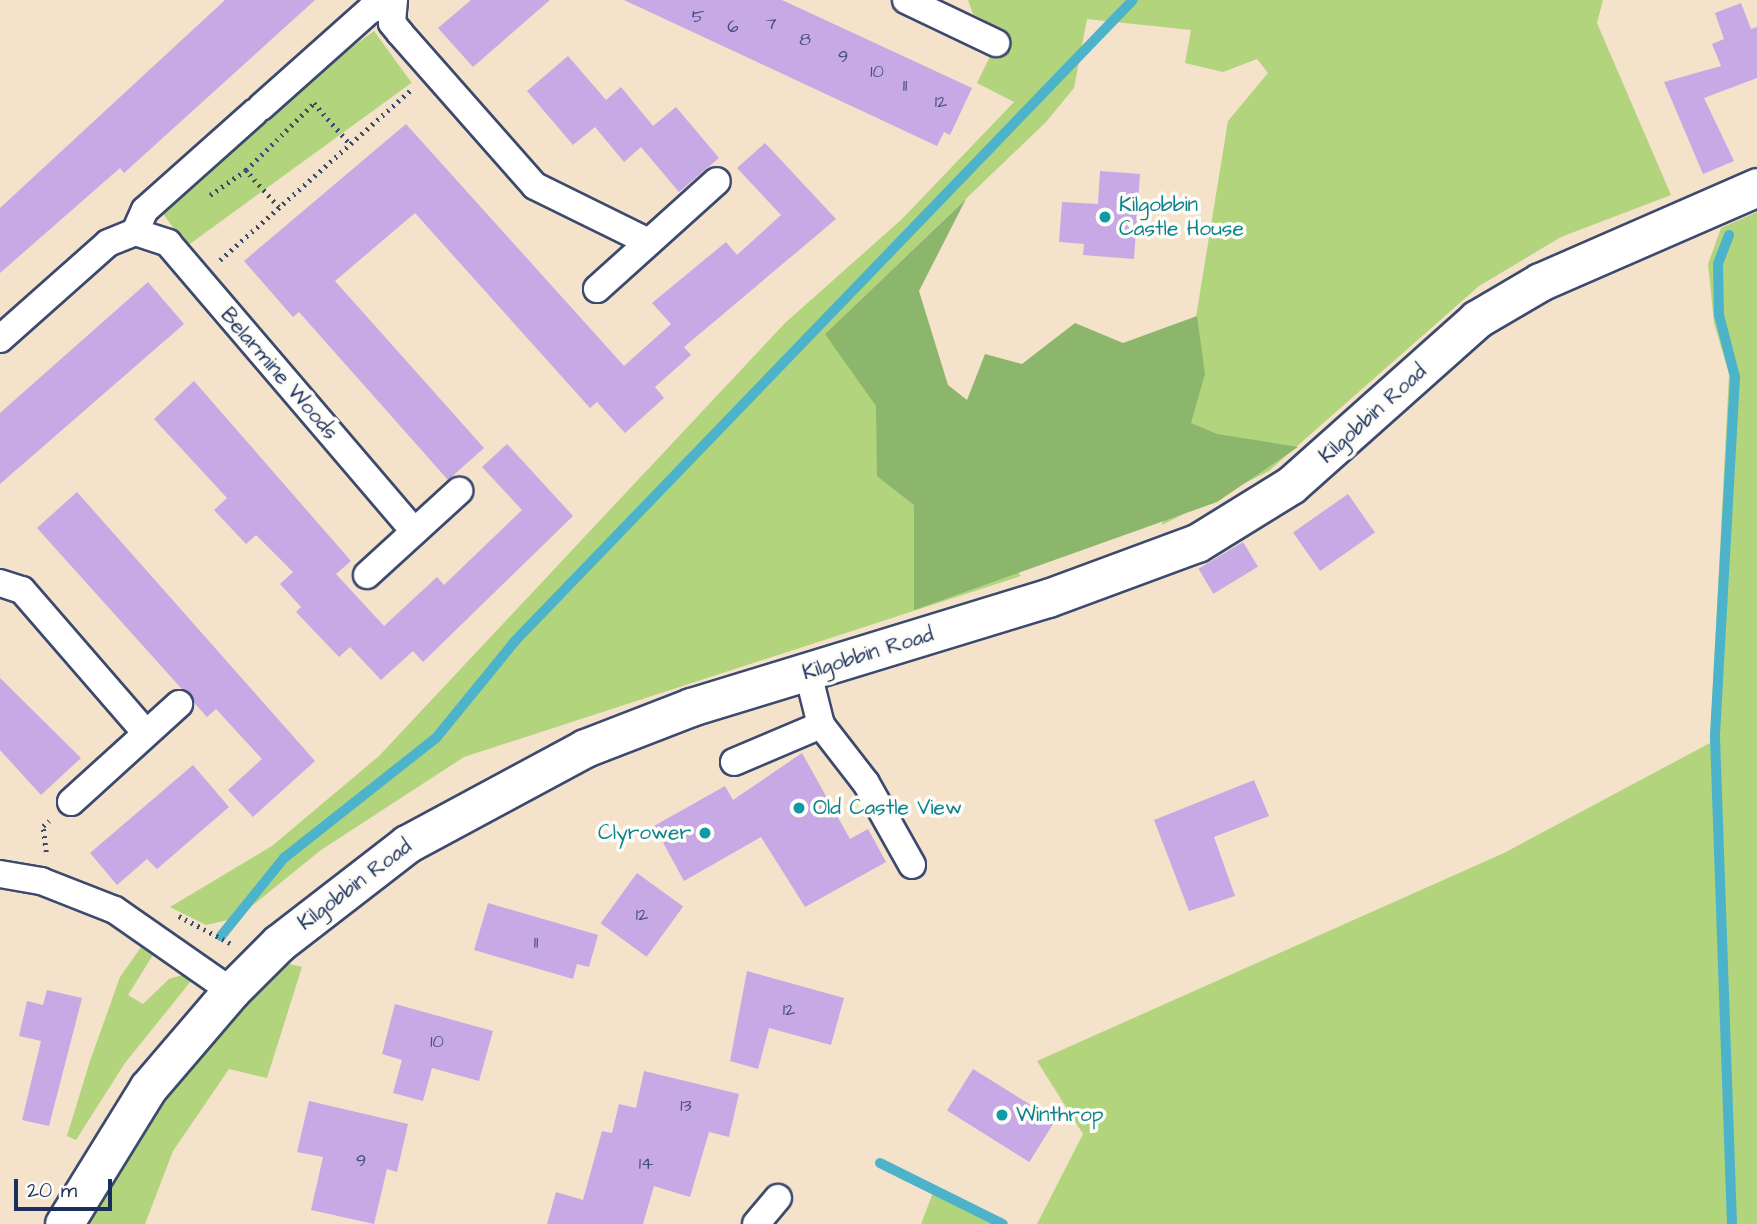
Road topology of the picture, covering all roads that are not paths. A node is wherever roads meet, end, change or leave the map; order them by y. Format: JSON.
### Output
{"nodes":[{"id":1,"x":906,"y":0,"type":"edge"},
{"id":2,"x":393,"y":3,"type":"edge"},
{"id":3,"x":996,"y":43,"type":"dead end"},
{"id":4,"x":717,"y":181,"type":"dead end"},
{"id":5,"x":1757,"y":187,"type":"edge"},
{"id":6,"x":135,"y":232,"type":"junction"},
{"id":7,"x":649,"y":242,"type":"junction"},
{"id":8,"x":597,"y":289,"type":"dead end"},
{"id":9,"x":0,"y":339,"type":"edge"},
{"id":10,"x":459,"y":491,"type":"dead end"},
{"id":11,"x":414,"y":531,"type":"junction"},
{"id":12,"x":367,"y":575,"type":"dead end"},
{"id":13,"x":0,"y":583,"type":"edge"},
{"id":14,"x":808,"y":673,"type":"junction"},
{"id":15,"x":178,"y":704,"type":"dead end"},
{"id":16,"x":821,"y":725,"type":"junction"},
{"id":17,"x":146,"y":733,"type":"junction"},
{"id":18,"x":734,"y":762,"type":"dead end"},
{"id":19,"x":71,"y":802,"type":"dead end"},
{"id":20,"x":912,"y":865,"type":"dead end"},
{"id":21,"x":0,"y":874,"type":"edge"},
{"id":22,"x":231,"y":991,"type":"junction"},
{"id":23,"x":778,"y":1198,"type":"dead end"},
{"id":24,"x":64,"y":1224,"type":"edge"},
{"id":25,"x":756,"y":1224,"type":"edge"}],
"edges":[{"from":1,"to":3,"type":"street"},
{"from":2,"to":6,"type":"street"},
{"from":2,"to":7,"type":"street"},
{"from":4,"to":7,"type":"street"},
{"from":5,"to":14,"type":"street","name":"Kilgobbin Road"},
{"from":6,"to":9,"type":"street"},
{"from":6,"to":11,"type":"street","name":"Belarmine Woods"},
{"from":7,"to":8,"type":"street"},
{"from":10,"to":11,"type":"street"},
{"from":11,"to":12,"type":"street"},
{"from":13,"to":17,"type":"street"},
{"from":14,"to":16,"type":"street"},
{"from":14,"to":22,"type":"street","name":"Kilgobbin Road"},
{"from":15,"to":17,"type":"street"},
{"from":16,"to":18,"type":"street"},
{"from":16,"to":20,"type":"street"},
{"from":17,"to":19,"type":"street"},
{"from":21,"to":22,"type":"street"},
{"from":22,"to":24,"type":"street","name":"Kilgobbin Road"},
{"from":23,"to":25,"type":"street"}]}
